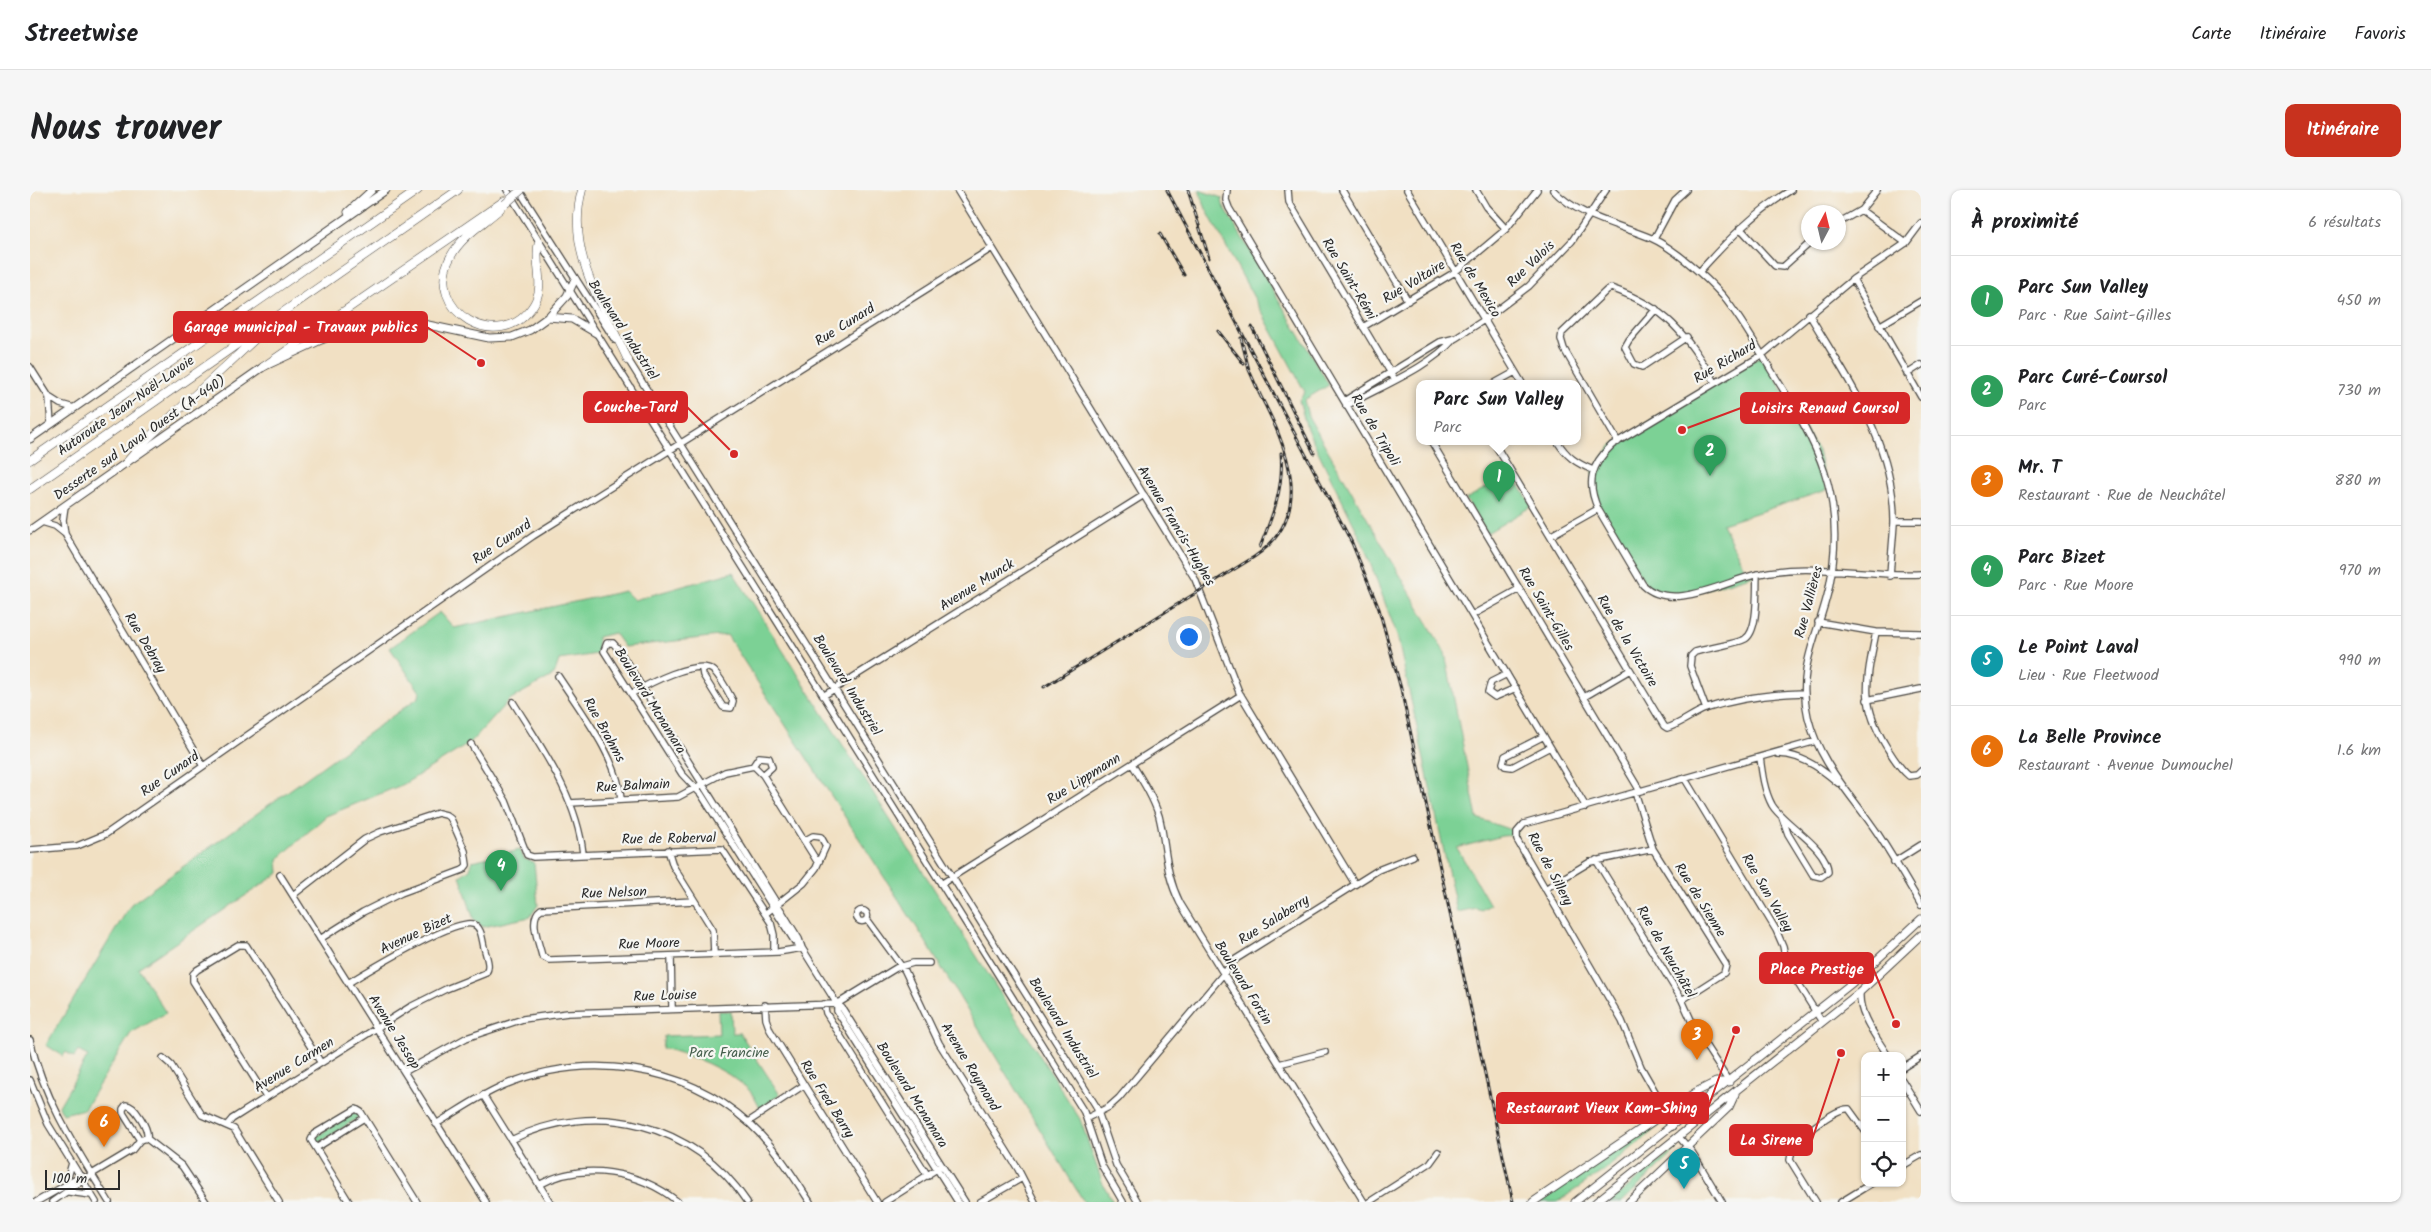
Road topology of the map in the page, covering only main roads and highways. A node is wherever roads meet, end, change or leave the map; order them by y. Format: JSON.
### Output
{"nodes":[{"id":1,"x":372,"y":190,"type":"edge"},
{"id":2,"x":386,"y":190,"type":"edge"},
{"id":3,"x":418,"y":190,"type":"edge"},
{"id":4,"x":458,"y":190,"type":"edge"},
{"id":5,"x":520,"y":190,"type":"edge"},
{"id":6,"x":582,"y":190,"type":"edge"},
{"id":7,"x":504,"y":203,"type":"junction"},
{"id":8,"x":328,"y":231,"type":"junction"},
{"id":9,"x":539,"y":242,"type":"road end"},
{"id":10,"x":575,"y":279,"type":"road end"},
{"id":11,"x":287,"y":309,"type":"junction"},
{"id":12,"x":548,"y":317,"type":"junction"},
{"id":13,"x":596,"y":332,"type":"road end"},
{"id":14,"x":628,"y":360,"type":"road end"},
{"id":15,"x":263,"y":367,"type":"junction"},
{"id":16,"x":30,"y":439,"type":"edge"},
{"id":17,"x":30,"y":460,"type":"edge"},
{"id":18,"x":126,"y":463,"type":"junction"},
{"id":19,"x":30,"y":489,"type":"edge"},
{"id":20,"x":30,"y":530,"type":"edge"},
{"id":21,"x":1921,"y":919,"type":"edge"},
{"id":22,"x":1921,"y":935,"type":"edge"},
{"id":23,"x":1728,"y":1082,"type":"junction"},
{"id":24,"x":1736,"y":1091,"type":"junction"},
{"id":25,"x":1533,"y":1202,"type":"edge"},
{"id":26,"x":1575,"y":1202,"type":"edge"},
{"id":27,"x":1596,"y":1202,"type":"edge"},
{"id":28,"x":1629,"y":1202,"type":"edge"}],
"edges":[{"from":1,"to":8,"type":"main road"},
{"from":2,"to":8,"type":"main road"},
{"from":3,"to":17,"type":"highway","name":"Autoroute Jean-Noël-Lavoie"},
{"from":4,"to":11,"type":"highway","name":"Autoroute Jean-Noël-Lavoie"},
{"from":5,"to":7,"type":"highway","bridge":true},
{"from":6,"to":14,"type":"highway"},
{"from":7,"to":9,"type":"highway"},
{"from":7,"to":15,"type":"highway"},
{"from":8,"to":16,"type":"main road"},
{"from":10,"to":12,"type":"main road","name":"Desserte sud Laval Ouest (A-440)"},
{"from":11,"to":18,"type":"highway"},
{"from":11,"to":19,"type":"highway","name":"Autoroute Jean-Noël-Lavoie"},
{"from":12,"to":13,"type":"main road"},
{"from":12,"to":15,"type":"main road","name":"Desserte sud Laval Ouest (A-440)"},
{"from":15,"to":18,"type":"main road","name":"Desserte sud Laval Ouest (A-440)"},
{"from":18,"to":20,"type":"main road","name":"Desserte sud Laval Ouest (A-440)"},
{"from":21,"to":23,"type":"main road"},
{"from":22,"to":24,"type":"main road"},
{"from":23,"to":25,"type":"main road"},
{"from":23,"to":26,"type":"main road"},
{"from":24,"to":27,"type":"main road"},
{"from":24,"to":28,"type":"main road"}]}
